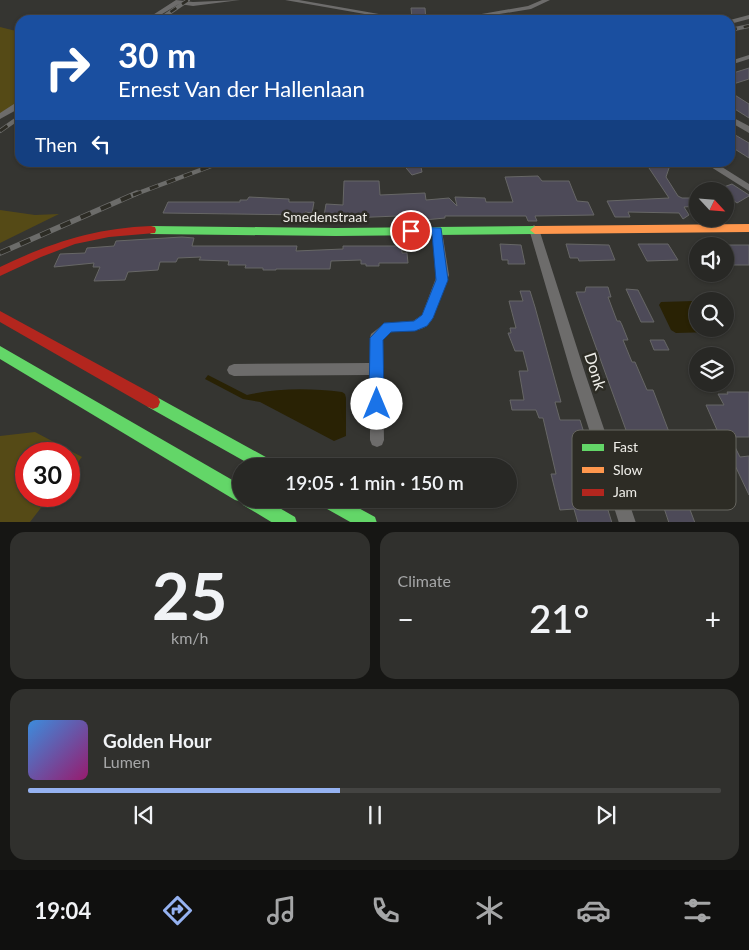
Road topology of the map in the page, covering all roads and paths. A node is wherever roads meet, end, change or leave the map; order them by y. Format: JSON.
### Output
{"nodes":[{"id":1,"x":237,"y":0,"type":"edge"},
{"id":2,"x":288,"y":0,"type":"edge"},
{"id":3,"x":547,"y":0,"type":"edge"},
{"id":4,"x":179,"y":1,"type":"edge"},
{"id":5,"x":156,"y":15,"type":"edge"},
{"id":6,"x":380,"y":15,"type":"edge"},
{"id":7,"x":484,"y":15,"type":"edge"},
{"id":8,"x":749,"y":17,"type":"edge"},
{"id":9,"x":735,"y":21,"type":"edge"},
{"id":10,"x":748,"y":59,"type":"edge"},
{"id":11,"x":735,"y":62,"type":"edge"},
{"id":12,"x":15,"y":107,"type":"edge"},
{"id":13,"x":0,"y":117,"type":"edge"},
{"id":14,"x":735,"y":121,"type":"edge"},
{"id":15,"x":749,"y":130,"type":"edge"},
{"id":16,"x":714,"y":167,"type":"edge"},
{"id":17,"x":749,"y":188,"type":"edge"},
{"id":18,"x":749,"y":228,"type":"edge"},
{"id":19,"x":534,"y":229,"type":"junction"},
{"id":20,"x":437,"y":231,"type":"junction"},
{"id":21,"x":0,"y":272,"type":"edge"},
{"id":22,"x":0,"y":316,"type":"edge"},
{"id":23,"x":0,"y":352,"type":"edge"},
{"id":24,"x":376,"y":369,"type":"junction"},
{"id":25,"x":234,"y":370,"type":"dead end"},
{"id":26,"x":597,"y":430,"type":"edge"},
{"id":27,"x":377,"y":440,"type":"dead end"},
{"id":28,"x":254,"y":458,"type":"edge"},
{"id":29,"x":232,"y":489,"type":"edge"},
{"id":30,"x":265,"y":508,"type":"edge"},
{"id":31,"x":343,"y":508,"type":"edge"},
{"id":32,"x":624,"y":510,"type":"edge"},
{"id":33,"x":289,"y":522,"type":"edge"},
{"id":34,"x":369,"y":522,"type":"edge"},
{"id":35,"x":628,"y":522,"type":"edge"}],
"edges":[{"from":1,"to":4,"type":"street"},
{"from":2,"to":6,"type":"street"},
{"from":3,"to":7,"type":"street"},
{"from":4,"to":5,"type":"street"},
{"from":8,"to":9,"type":"street"},
{"from":10,"to":11,"type":"street"},
{"from":12,"to":13,"type":"street"},
{"from":14,"to":15,"type":"street"},
{"from":16,"to":17,"type":"street"},
{"from":18,"to":19,"type":"main road","name":"Smedenstraat"},
{"from":19,"to":20,"type":"main road","name":"Smedenstraat"},
{"from":19,"to":26,"type":"street","name":"Donk"},
{"from":20,"to":21,"type":"main road","name":"Smedenstraat"},
{"from":20,"to":24,"type":"street"},
{"from":22,"to":28,"type":"main road"},
{"from":23,"to":29,"type":"main road"},
{"from":24,"to":25,"type":"street"},
{"from":24,"to":27,"type":"street"},
{"from":30,"to":33,"type":"main road"},
{"from":31,"to":34,"type":"main road"},
{"from":32,"to":35,"type":"street","name":"Donk"}]}
